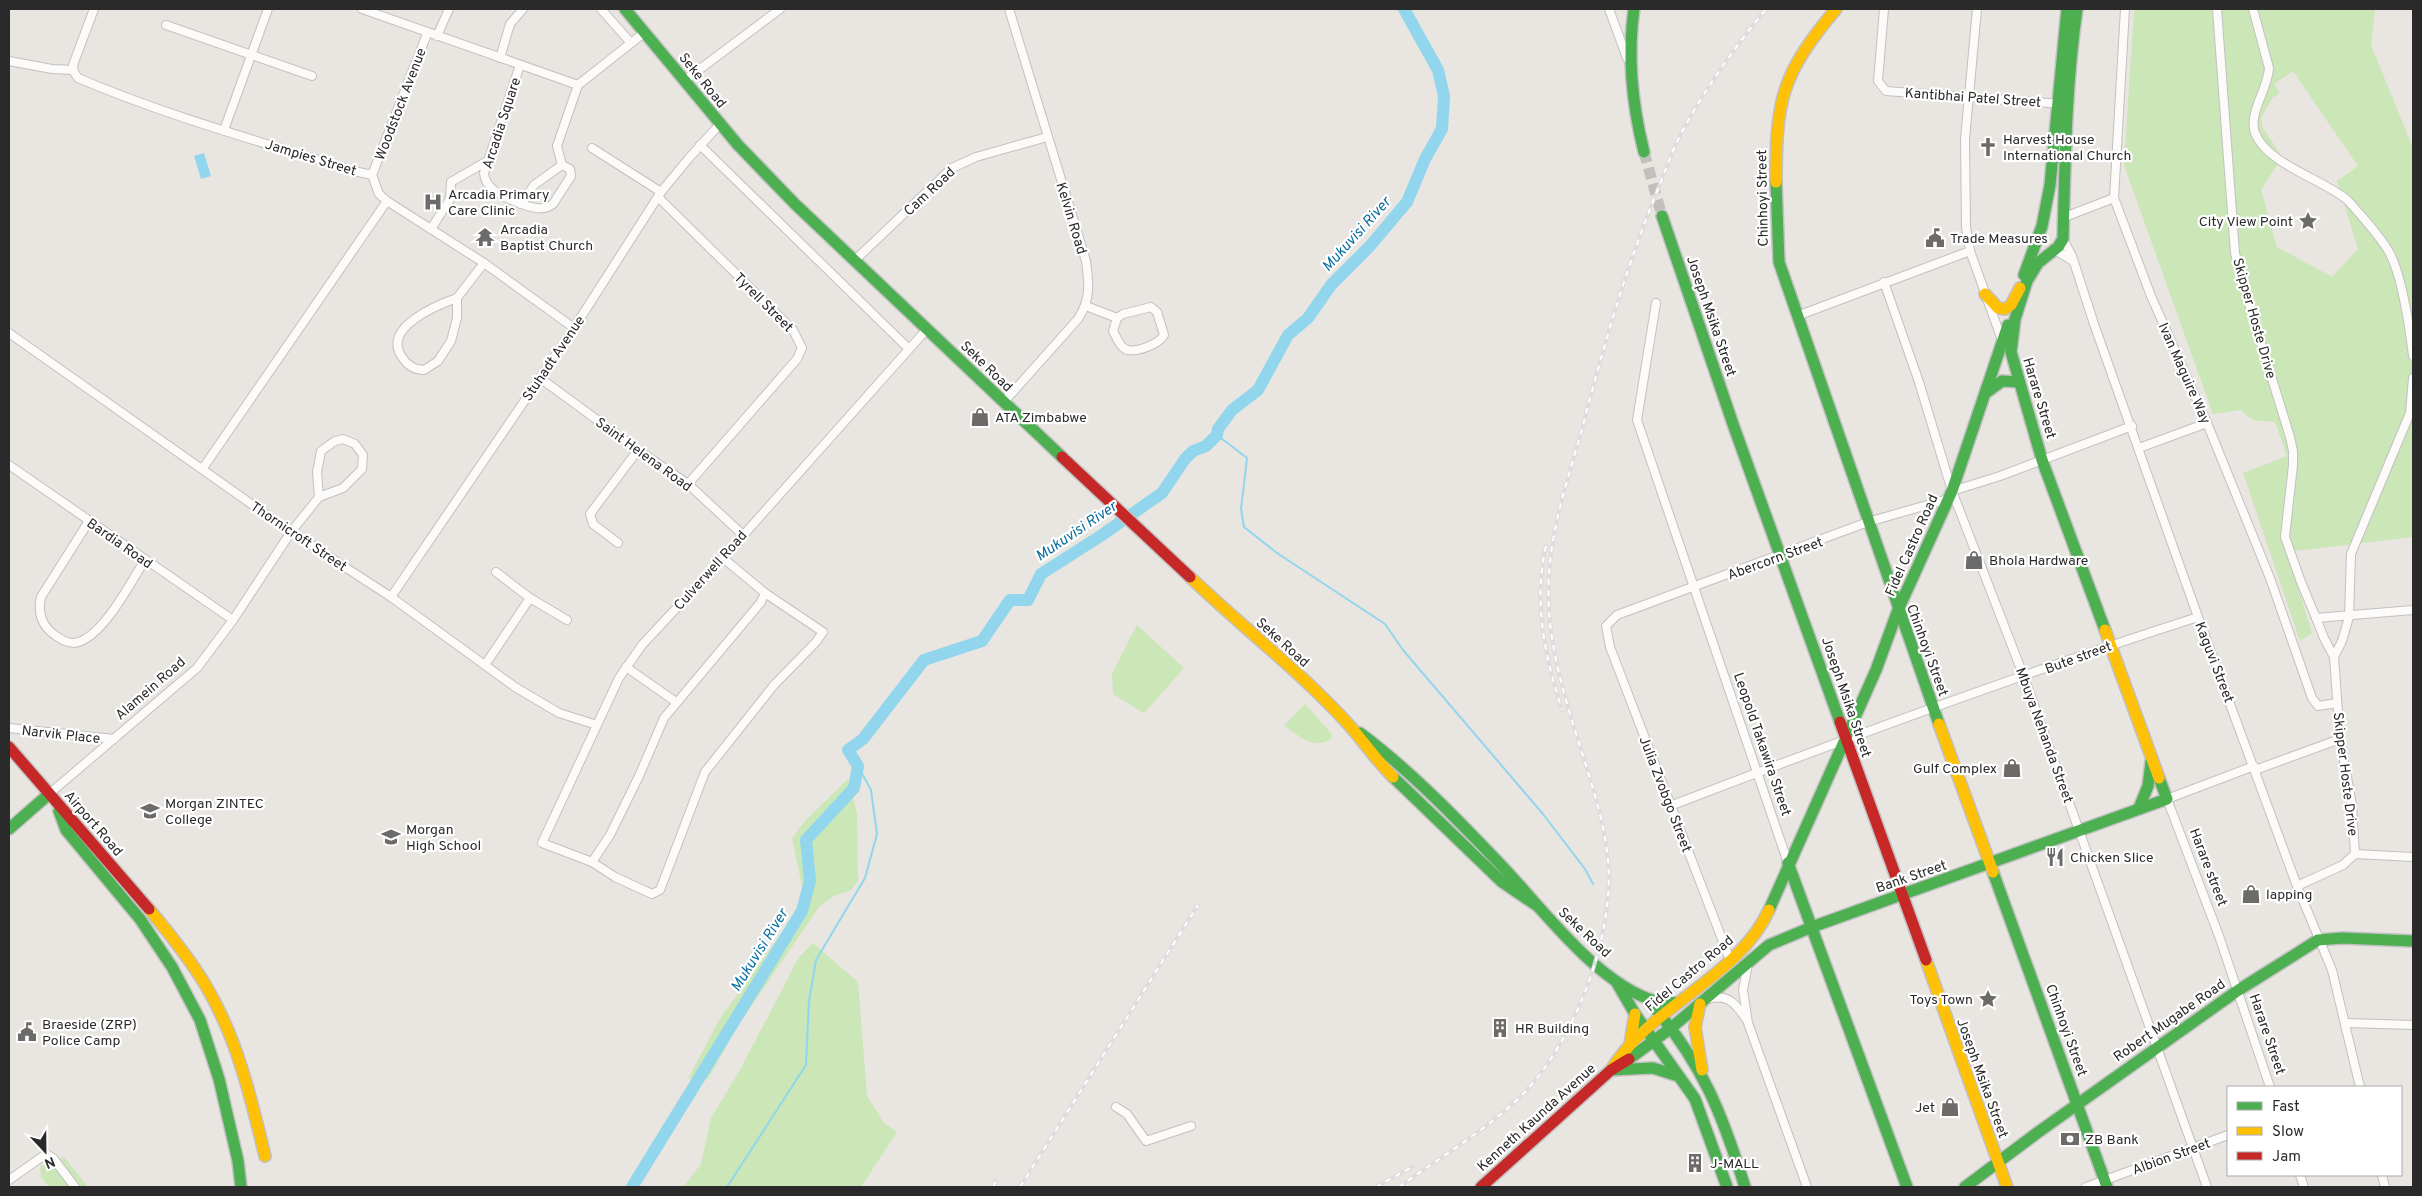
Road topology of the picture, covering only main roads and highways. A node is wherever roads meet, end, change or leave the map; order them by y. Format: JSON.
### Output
{"nodes":[{"id":1,"x":625,"y":9,"type":"edge"},
{"id":2,"x":1634,"y":9,"type":"edge"},
{"id":3,"x":1836,"y":9,"type":"edge"},
{"id":4,"x":2067,"y":9,"type":"edge"},
{"id":5,"x":2077,"y":9,"type":"edge"},
{"id":6,"x":2063,"y":104,"type":"junction"},
{"id":7,"x":1644,"y":152,"type":"tunnel mouth"},
{"id":8,"x":1662,"y":216,"type":"tunnel mouth"},
{"id":9,"x":2042,"y":226,"type":"junction"},
{"id":10,"x":2062,"y":235,"type":"junction"},
{"id":11,"x":2035,"y":243,"type":"junction"},
{"id":12,"x":2052,"y":252,"type":"junction"},
{"id":13,"x":2020,"y":288,"type":"junction"},
{"id":14,"x":1985,"y":294,"type":"road end"},
{"id":15,"x":2020,"y":382,"type":"junction"},
{"id":16,"x":1987,"y":392,"type":"junction"},
{"id":17,"x":1898,"y":610,"type":"junction"},
{"id":18,"x":1845,"y":739,"type":"junction"},
{"id":19,"x":9,"y":747,"type":"edge"},
{"id":20,"x":2150,"y":755,"type":"junction"},
{"id":21,"x":49,"y":794,"type":"junction"},
{"id":22,"x":2167,"y":799,"type":"joint"},
{"id":23,"x":2139,"y":808,"type":"junction"},
{"id":24,"x":9,"y":829,"type":"edge"},
{"id":25,"x":1788,"y":863,"type":"junction"},
{"id":26,"x":1990,"y":864,"type":"junction"},
{"id":27,"x":1902,"y":895,"type":"junction"},
{"id":28,"x":1812,"y":927,"type":"junction"},
{"id":29,"x":2413,"y":941,"type":"edge"},
{"id":30,"x":1616,"y":981,"type":"junction"},
{"id":31,"x":1647,"y":999,"type":"junction"},
{"id":32,"x":1703,"y":1002,"type":"junction"},
{"id":33,"x":1678,"y":1003,"type":"junction"},
{"id":34,"x":1635,"y":1014,"type":"junction"},
{"id":35,"x":1662,"y":1016,"type":"junction"},
{"id":36,"x":1671,"y":1028,"type":"junction"},
{"id":37,"x":1646,"y":1029,"type":"junction"},
{"id":38,"x":1655,"y":1040,"type":"junction"},
{"id":39,"x":1630,"y":1044,"type":"junction"},
{"id":40,"x":1611,"y":1070,"type":"junction"},
{"id":41,"x":1703,"y":1076,"type":"junction"},
{"id":42,"x":1680,"y":1077,"type":"junction"},
{"id":43,"x":2078,"y":1104,"type":"junction"},
{"id":44,"x":265,"y":1156,"type":"dead end"},
{"id":45,"x":1998,"y":1163,"type":"junction"},
{"id":46,"x":2106,"y":1184,"type":"edge"},
{"id":47,"x":242,"y":1187,"type":"edge"},
{"id":48,"x":1482,"y":1187,"type":"edge"},
{"id":49,"x":1727,"y":1187,"type":"edge"},
{"id":50,"x":1745,"y":1187,"type":"edge"},
{"id":51,"x":1907,"y":1187,"type":"edge"},
{"id":52,"x":1965,"y":1187,"type":"edge"},
{"id":53,"x":2007,"y":1187,"type":"edge"}],
"edges":[{"from":1,"to":30,"type":"main road","name":"Seke Road"},
{"from":2,"to":7,"type":"main road"},
{"from":3,"to":17,"type":"main road","name":"Chinhoyi Street"},
{"from":4,"to":6,"type":"main road","name":"Fidel Castro Road"},
{"from":5,"to":6,"type":"main road","name":"Fidel Castro Road"},
{"from":6,"to":9,"type":"main road","name":"Fidel Castro Road"},
{"from":6,"to":10,"type":"main road","name":"Fidel Castro Road"},
{"from":8,"to":18,"type":"main road","name":"Joseph Msika Street"},
{"from":9,"to":10,"type":"main road"},
{"from":9,"to":11,"type":"main road","name":"Fidel Castro Road"},
{"from":10,"to":12,"type":"main road"},
{"from":11,"to":12,"type":"main road"},
{"from":11,"to":13,"type":"main road","name":"Fidel Castro Road"},
{"from":12,"to":15,"type":"main road","name":"Harare Street"},
{"from":13,"to":14,"type":"main road"},
{"from":13,"to":16,"type":"main road","name":"Fidel Castro Road"},
{"from":15,"to":16,"type":"main road"},
{"from":15,"to":20,"type":"main road","name":"Harare Street"},
{"from":16,"to":17,"type":"main road","name":"Fidel Castro Road"},
{"from":17,"to":18,"type":"main road","name":"Fidel Castro Road"},
{"from":17,"to":26,"type":"main road","name":"Chinhoyi Street"},
{"from":18,"to":25,"type":"main road","name":"Fidel Castro Road"},
{"from":18,"to":27,"type":"main road","name":"Joseph Msika Street"},
{"from":19,"to":21,"type":"main road"},
{"from":20,"to":22,"type":"main road","name":"Harare street"},
{"from":20,"to":23,"type":"main road"},
{"from":21,"to":24,"type":"main road","name":"Alamein Road"},
{"from":21,"to":44,"type":"main road","name":"Airport Road"},
{"from":21,"to":47,"type":"main road","name":"Airport Road"},
{"from":22,"to":23,"type":"main road","name":"Bank Street"},
{"from":23,"to":26,"type":"main road","name":"Bank Street"},
{"from":25,"to":28,"type":"main road","name":"Leopold Takawira Street"},
{"from":25,"to":33,"type":"main road","name":"Fidel Castro Road"},
{"from":26,"to":27,"type":"main road","name":"Bank Street"},
{"from":26,"to":43,"type":"main road","name":"Chinhoyi Street"},
{"from":27,"to":28,"type":"main road","name":"Bank Street"},
{"from":27,"to":45,"type":"main road","name":"Joseph Msika Street"},
{"from":28,"to":32,"type":"main road","name":"Bank Street"},
{"from":28,"to":51,"type":"main road","name":"Leopold Takawira Street"},
{"from":29,"to":43,"type":"main road","name":"Robert Mugabe Road"},
{"from":30,"to":31,"type":"main road"},
{"from":30,"to":34,"type":"main road"},
{"from":31,"to":33,"type":"main road"},
{"from":31,"to":35,"type":"main road"},
{"from":32,"to":36,"type":"main road","name":"Bank Street"},
{"from":32,"to":41,"type":"main road"},
{"from":33,"to":35,"type":"main road","name":"Fidel Castro Road"},
{"from":34,"to":37,"type":"main road"},
{"from":34,"to":39,"type":"main road"},
{"from":35,"to":36,"type":"main road"},
{"from":35,"to":37,"type":"main road","name":"Fidel Castro Road"},
{"from":36,"to":38,"type":"main road","name":"Bank Street"},
{"from":36,"to":41,"type":"main road"},
{"from":37,"to":38,"type":"main road"},
{"from":37,"to":39,"type":"main road","name":"Fidel Castro Road"},
{"from":38,"to":40,"type":"main road","name":"Bank Street"},
{"from":38,"to":42,"type":"main road"},
{"from":39,"to":40,"type":"main road","name":"Fidel Castro Road"},
{"from":40,"to":42,"type":"main road"},
{"from":40,"to":48,"type":"main road","name":"Kenneth Kaunda Avenue"},
{"from":41,"to":50,"type":"main road"},
{"from":42,"to":49,"type":"main road"},
{"from":43,"to":45,"type":"main road","name":"Robert Mugabe Road"},
{"from":43,"to":46,"type":"main road","name":"Chinhoyi Street"},
{"from":45,"to":52,"type":"main road","name":"Robert Mugabe Road"},
{"from":45,"to":53,"type":"main road","name":"Joseph Msika Street"}]}
